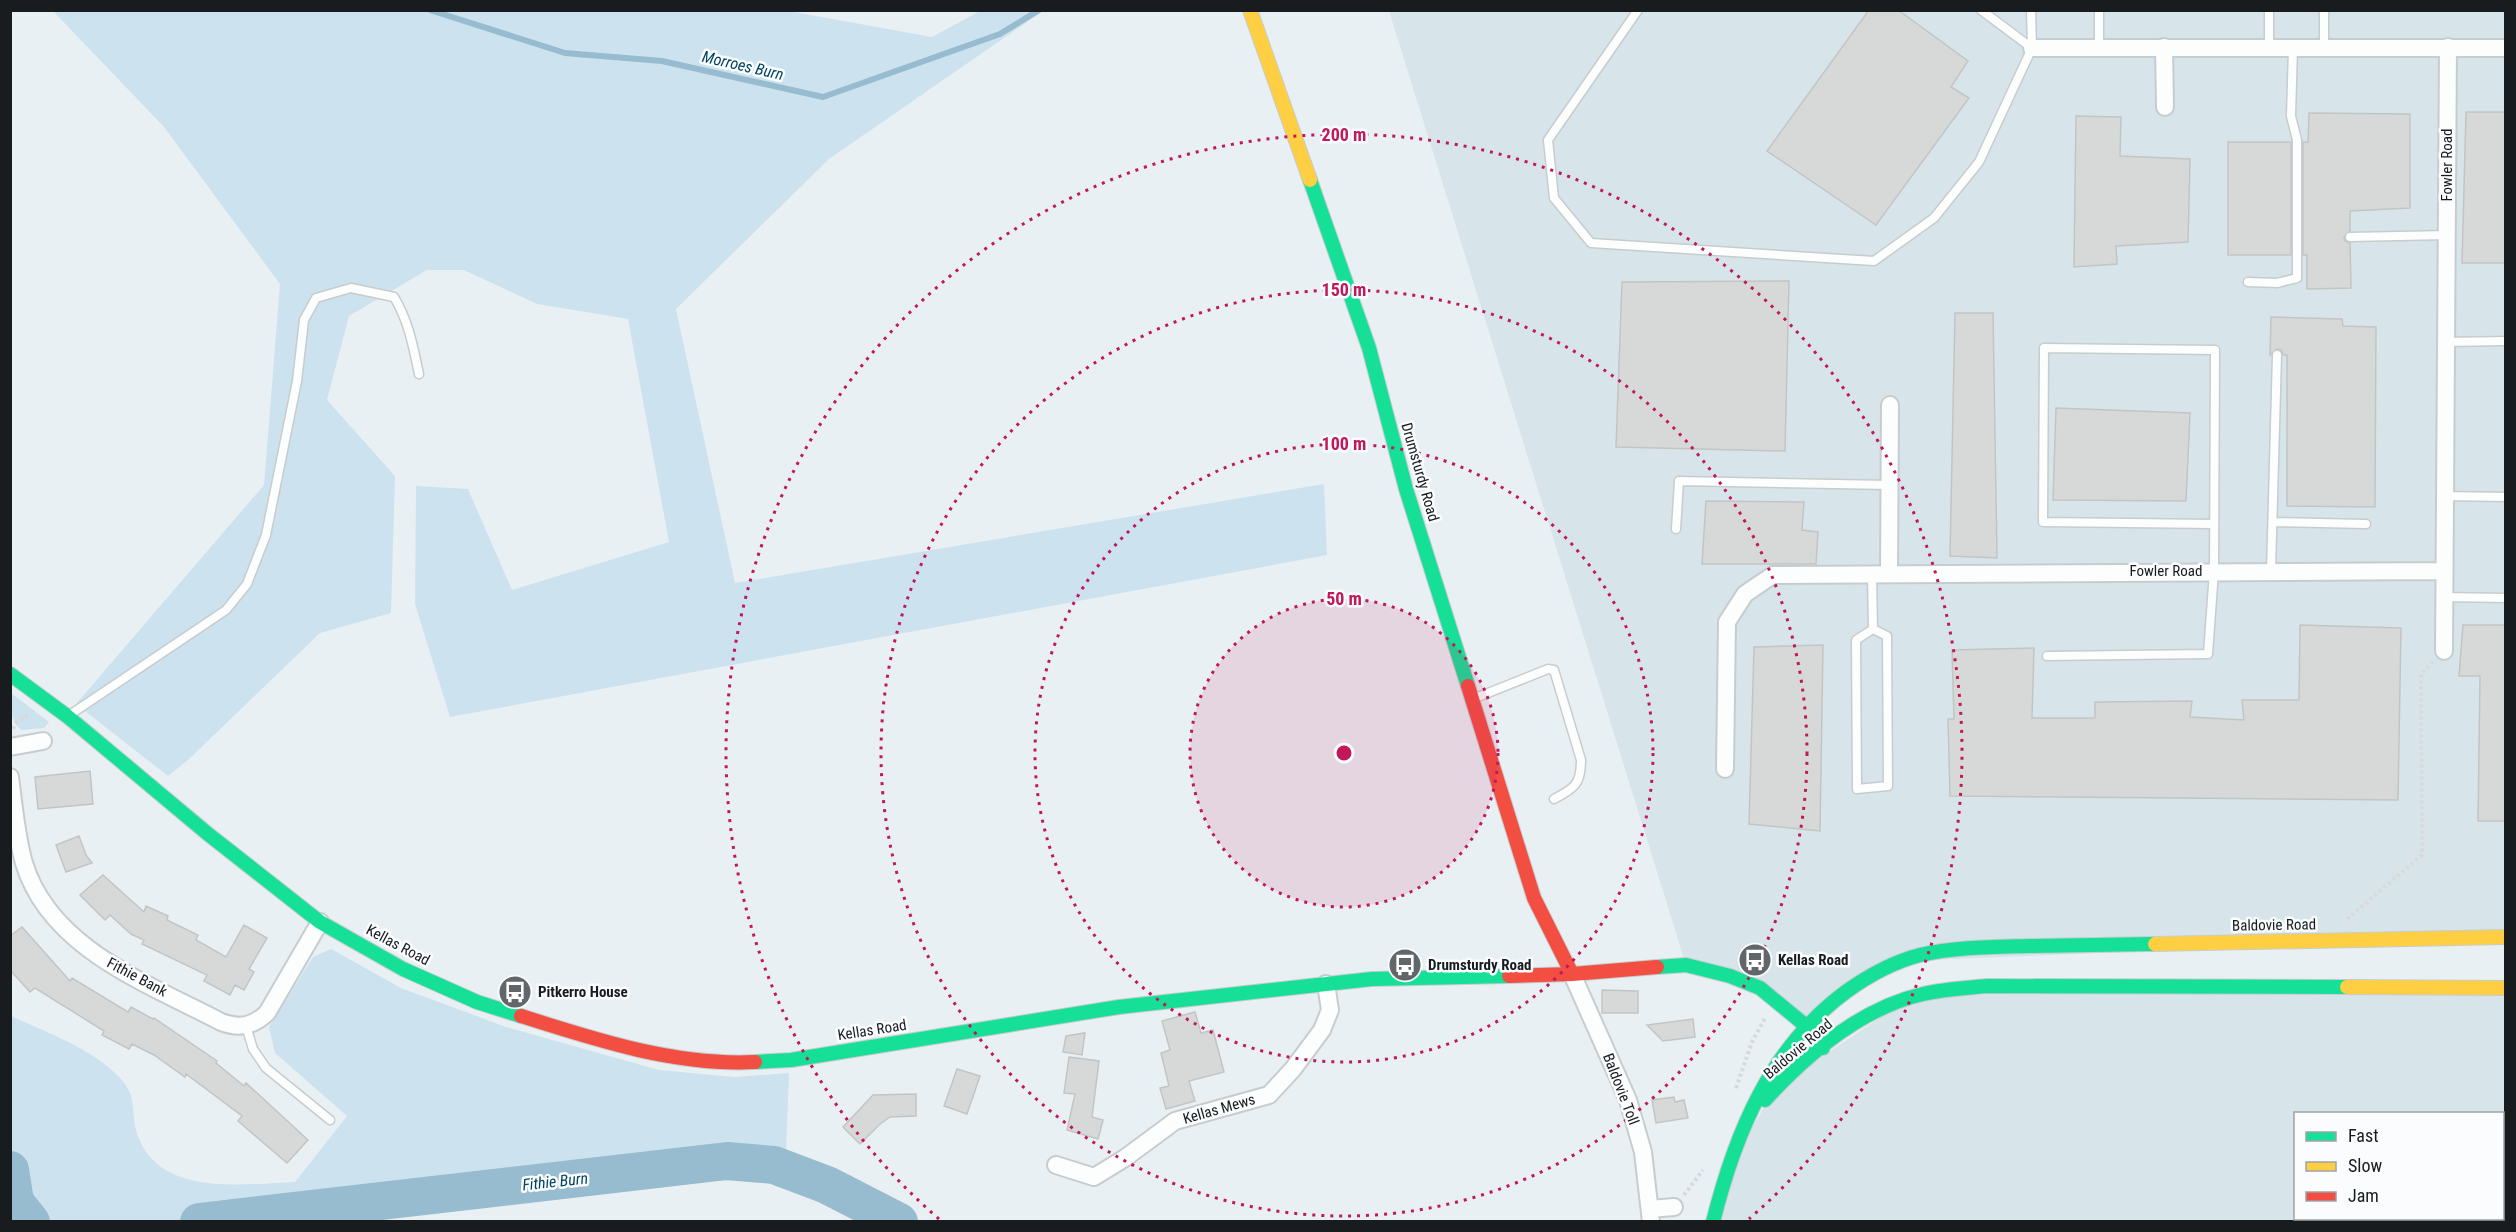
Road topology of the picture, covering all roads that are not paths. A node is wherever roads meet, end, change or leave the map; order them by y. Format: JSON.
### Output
{"nodes":[{"id":1,"x":1250,"y":10,"type":"edge"},
{"id":2,"x":1638,"y":10,"type":"edge"},
{"id":3,"x":1980,"y":10,"type":"edge"},
{"id":4,"x":2031,"y":10,"type":"edge"},
{"id":5,"x":2099,"y":10,"type":"edge"},
{"id":6,"x":2269,"y":10,"type":"edge"},
{"id":7,"x":2324,"y":10,"type":"edge"},
{"id":8,"x":2324,"y":47,"type":"junction"},
{"id":9,"x":2448,"y":47,"type":"junction"},
{"id":10,"x":2031,"y":48,"type":"junction"},
{"id":11,"x":2099,"y":48,"type":"junction"},
{"id":12,"x":2164,"y":48,"type":"junction"},
{"id":13,"x":2269,"y":48,"type":"junction"},
{"id":14,"x":2293,"y":48,"type":"junction"},
{"id":15,"x":2505,"y":48,"type":"edge"},
{"id":16,"x":2164,"y":107,"type":"dead end"},
{"id":17,"x":2447,"y":235,"type":"junction"},
{"id":18,"x":2350,"y":237,"type":"dead end"},
{"id":19,"x":2248,"y":282,"type":"dead end"},
{"id":20,"x":2505,"y":341,"type":"edge"},
{"id":21,"x":2446,"y":342,"type":"junction"},
{"id":22,"x":2277,"y":355,"type":"dead end"},
{"id":23,"x":419,"y":374,"type":"dead end"},
{"id":24,"x":1890,"y":405,"type":"dead end"},
{"id":25,"x":1890,"y":485,"type":"junction"},
{"id":26,"x":2444,"y":496,"type":"junction"},
{"id":27,"x":2505,"y":497,"type":"edge"},
{"id":28,"x":2273,"y":522,"type":"junction"},
{"id":29,"x":2214,"y":524,"type":"junction"},
{"id":30,"x":2366,"y":524,"type":"dead end"},
{"id":31,"x":1676,"y":529,"type":"dead end"},
{"id":32,"x":2214,"y":571,"type":"junction"},
{"id":33,"x":2271,"y":571,"type":"junction"},
{"id":34,"x":2443,"y":571,"type":"junction"},
{"id":35,"x":1881,"y":573,"type":"junction"},
{"id":36,"x":2443,"y":597,"type":"junction"},
{"id":37,"x":2505,"y":598,"type":"edge"},
{"id":38,"x":1873,"y":629,"type":"junction"},
{"id":39,"x":2444,"y":651,"type":"road end"},
{"id":40,"x":2047,"y":656,"type":"dead end"},
{"id":41,"x":10,"y":674,"type":"edge"},
{"id":42,"x":1472,"y":699,"type":"junction"},
{"id":43,"x":67,"y":716,"type":"junction"},
{"id":44,"x":43,"y":741,"type":"dead end"},
{"id":45,"x":10,"y":747,"type":"edge"},
{"id":46,"x":1725,"y":769,"type":"dead end"},
{"id":47,"x":10,"y":777,"type":"edge"},
{"id":48,"x":1554,"y":799,"type":"dead end"},
{"id":49,"x":320,"y":922,"type":"junction"},
{"id":50,"x":2505,"y":937,"type":"edge"},
{"id":51,"x":1572,"y":974,"type":"junction"},
{"id":52,"x":1326,"y":984,"type":"junction"},
{"id":53,"x":2505,"y":988,"type":"edge"},
{"id":54,"x":1805,"y":1025,"type":"junction"},
{"id":55,"x":246,"y":1026,"type":"junction"},
{"id":56,"x":1823,"y":1048,"type":"junction"},
{"id":57,"x":330,"y":1120,"type":"dead end"},
{"id":58,"x":1743,"y":1126,"type":"junction"},
{"id":59,"x":1056,"y":1165,"type":"dead end"},
{"id":60,"x":1674,"y":1208,"type":"dead end"},
{"id":61,"x":1651,"y":1215,"type":"edge"},
{"id":62,"x":1713,"y":1221,"type":"edge"}],
"edges":[{"from":1,"to":42,"type":"main road","name":"Drumsturdy Road"},
{"from":2,"to":10,"type":"lane"},
{"from":3,"to":10,"type":"lane"},
{"from":4,"to":10,"type":"lane"},
{"from":5,"to":11,"type":"lane"},
{"from":6,"to":13,"type":"lane"},
{"from":7,"to":8,"type":"lane"},
{"from":8,"to":9,"type":"street"},
{"from":8,"to":14,"type":"street"},
{"from":9,"to":15,"type":"street"},
{"from":9,"to":17,"type":"street","name":"Fowler Road"},
{"from":10,"to":11,"type":"street"},
{"from":11,"to":12,"type":"street"},
{"from":12,"to":13,"type":"street"},
{"from":12,"to":16,"type":"street"},
{"from":13,"to":14,"type":"street"},
{"from":14,"to":19,"type":"lane"},
{"from":17,"to":18,"type":"lane"},
{"from":17,"to":21,"type":"street","name":"Fowler Road"},
{"from":20,"to":21,"type":"lane"},
{"from":21,"to":26,"type":"street","name":"Fowler Road"},
{"from":22,"to":28,"type":"lane"},
{"from":23,"to":43,"type":"lane"},
{"from":24,"to":25,"type":"street"},
{"from":25,"to":31,"type":"lane"},
{"from":25,"to":35,"type":"street"},
{"from":26,"to":27,"type":"lane"},
{"from":26,"to":34,"type":"street","name":"Fowler Road"},
{"from":28,"to":30,"type":"lane"},
{"from":28,"to":33,"type":"lane"},
{"from":29,"to":29,"type":"lane"},
{"from":29,"to":32,"type":"lane"},
{"from":32,"to":33,"type":"street","name":"Fowler Road"},
{"from":32,"to":35,"type":"street","name":"Fowler Road"},
{"from":32,"to":40,"type":"lane"},
{"from":33,"to":34,"type":"street","name":"Fowler Road"},
{"from":34,"to":36,"type":"street","name":"Fowler Road"},
{"from":35,"to":38,"type":"lane"},
{"from":35,"to":46,"type":"street","name":"Fowler Road"},
{"from":36,"to":37,"type":"lane"},
{"from":36,"to":39,"type":"street","name":"Fowler Road"},
{"from":38,"to":38,"type":"lane"},
{"from":41,"to":43,"type":"main road","name":"Kellas Road"},
{"from":42,"to":48,"type":"lane"},
{"from":42,"to":51,"type":"main road","name":"Drumsturdy Road"},
{"from":43,"to":49,"type":"main road","name":"Kellas Road"},
{"from":44,"to":45,"type":"street"},
{"from":47,"to":55,"type":"street","name":"Fithie Bank"},
{"from":49,"to":52,"type":"main road","name":"Kellas Road"},
{"from":49,"to":55,"type":"street"},
{"from":50,"to":54,"type":"main road","name":"Baldovie Road"},
{"from":51,"to":52,"type":"main road","name":"Kellas Road"},
{"from":51,"to":54,"type":"main road","name":"Kellas Road"},
{"from":51,"to":61,"type":"street","name":"Baldovie Toll"},
{"from":52,"to":59,"type":"street","name":"Kellas Mews"},
{"from":53,"to":56,"type":"main road","name":"Baldovie Road"},
{"from":54,"to":56,"type":"main road","name":"Kellas Road"},
{"from":54,"to":58,"type":"main road","name":"Baldovie Road"},
{"from":55,"to":57,"type":"lane"},
{"from":56,"to":58,"type":"main road","name":"Baldovie Road"},
{"from":58,"to":62,"type":"main road"},
{"from":60,"to":61,"type":"street","name":"Baldovie Toll"}]}
